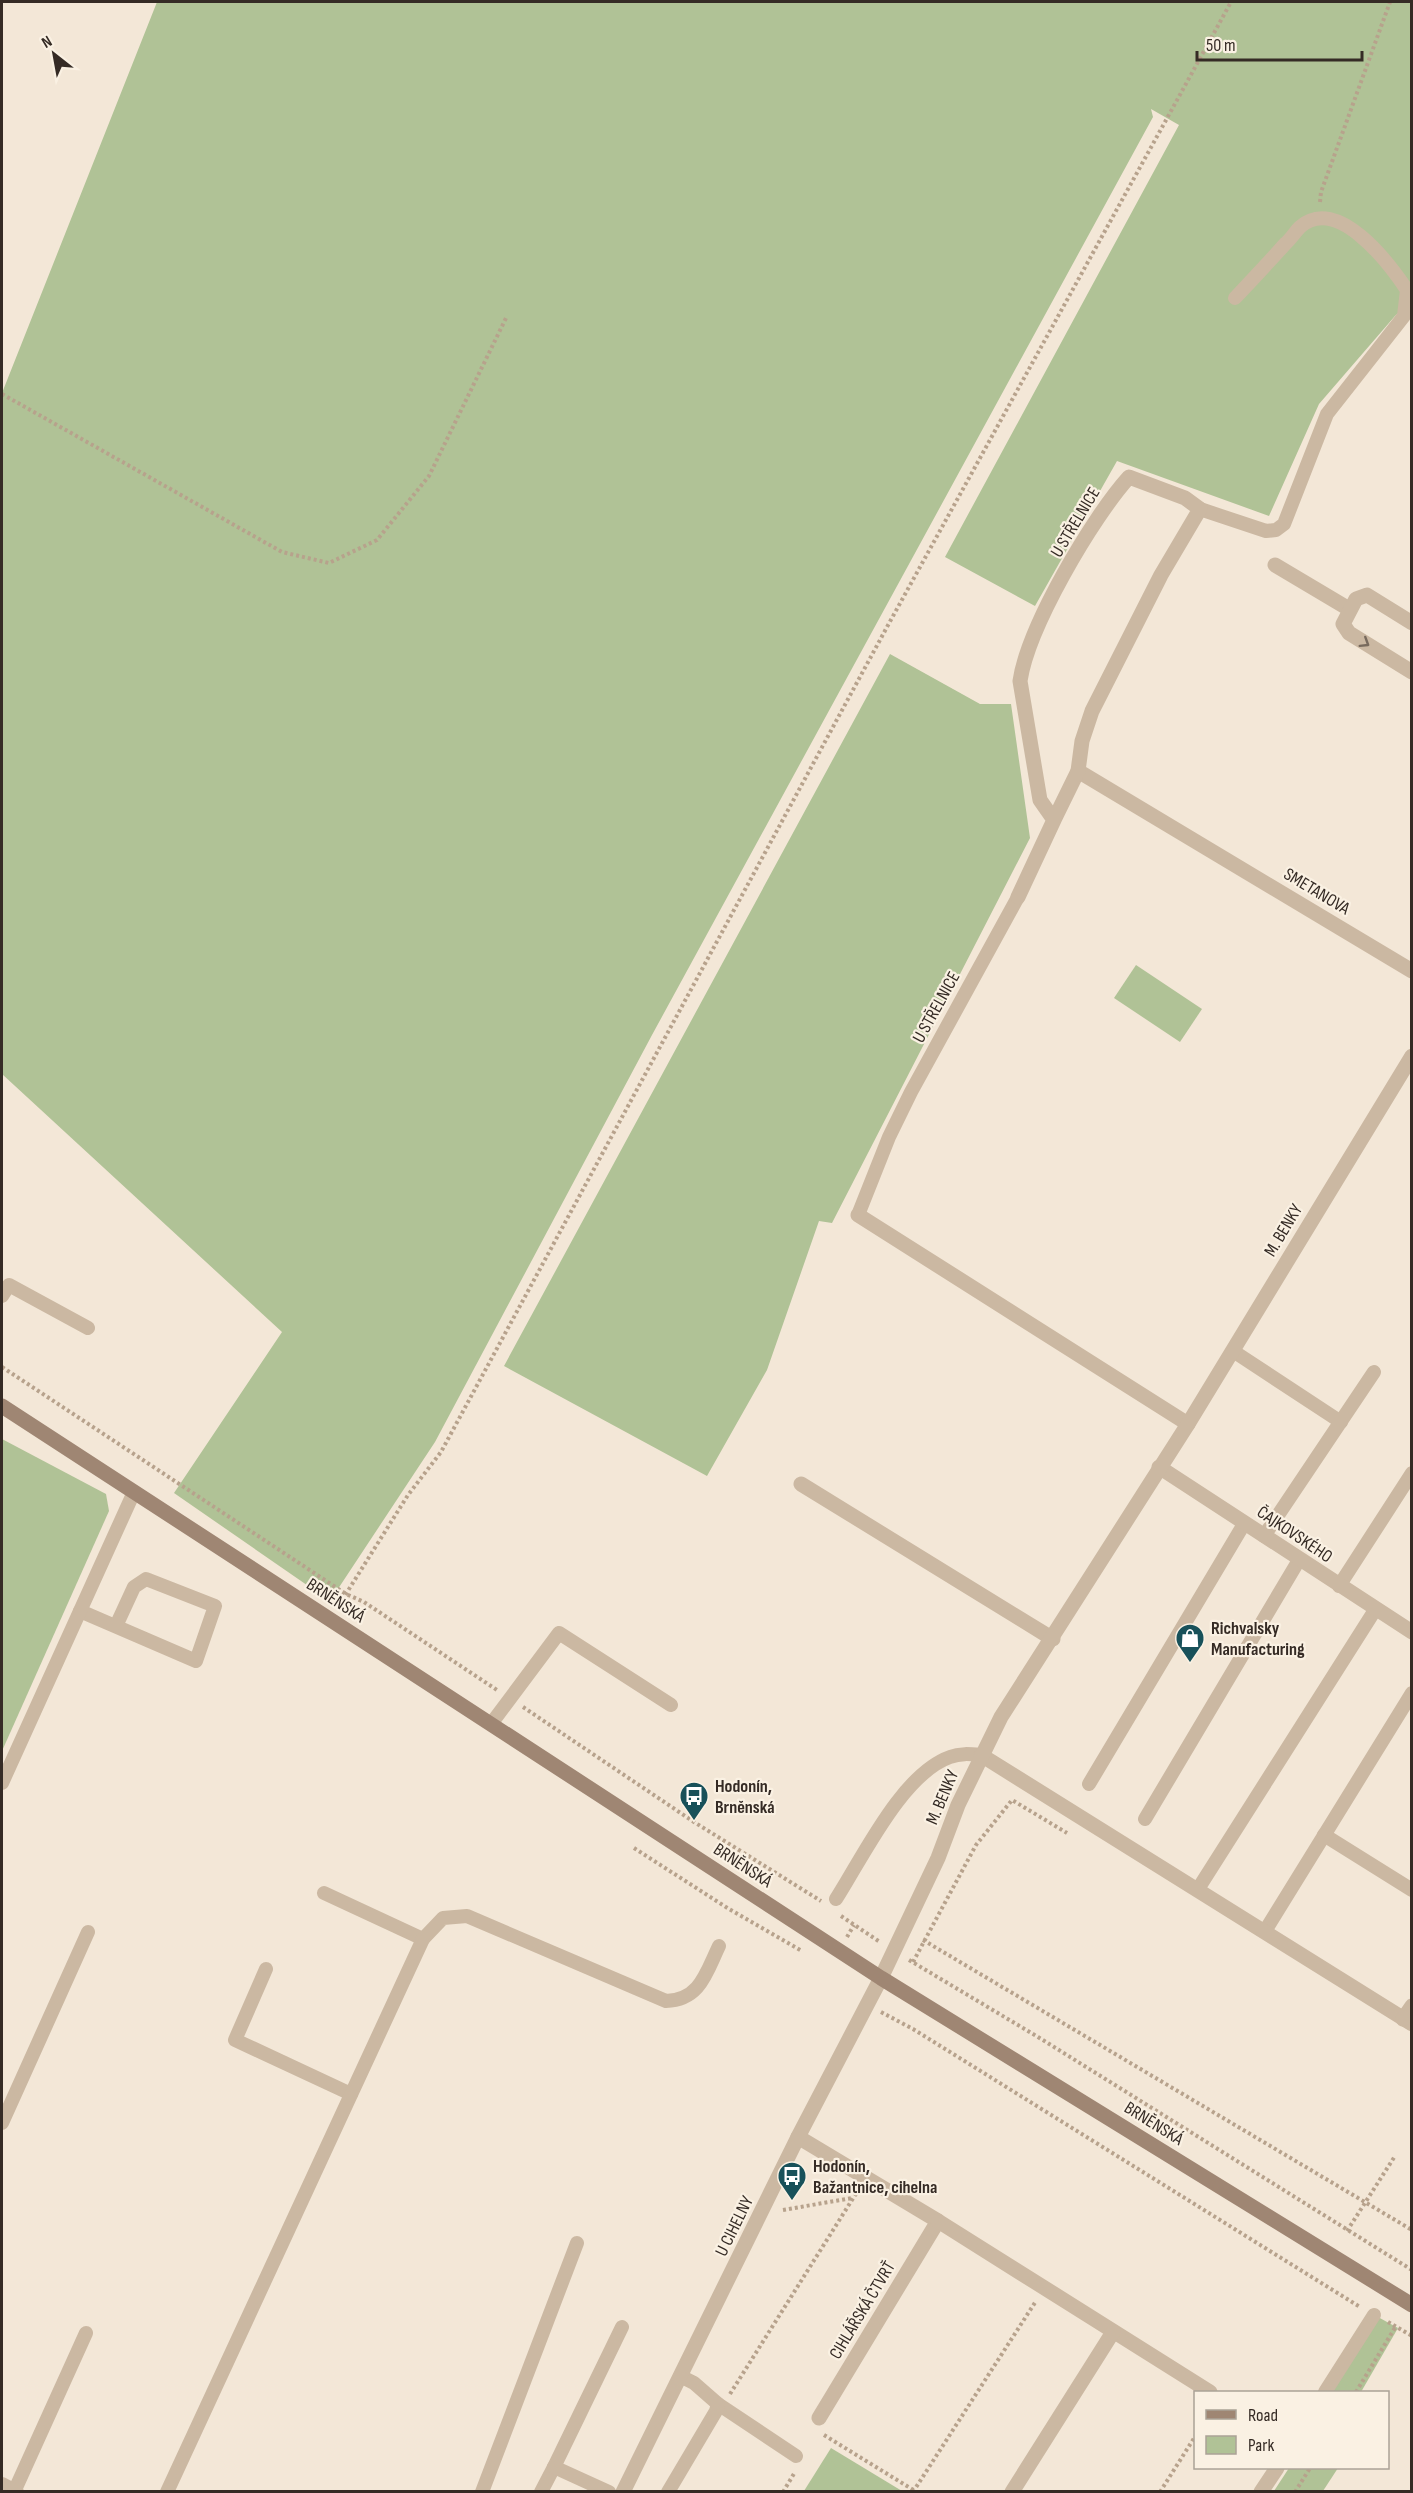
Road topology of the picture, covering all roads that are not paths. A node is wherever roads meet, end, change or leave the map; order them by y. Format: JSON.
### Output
{"nodes":[{"id":1,"x":1235,"y":298,"type":"dead end"},
{"id":2,"x":1200,"y":509,"type":"junction"},
{"id":3,"x":1275,"y":565,"type":"dead end"},
{"id":4,"x":1349,"y":609,"type":"junction"},
{"id":5,"x":1412,"y":623,"type":"edge"},
{"id":6,"x":1412,"y":672,"type":"edge"},
{"id":7,"x":1078,"y":771,"type":"junction"},
{"id":8,"x":1054,"y":820,"type":"junction"},
{"id":9,"x":1018,"y":897,"type":"joint"},
{"id":10,"x":1412,"y":971,"type":"edge"},
{"id":11,"x":1412,"y":1056,"type":"edge"},
{"id":12,"x":858,"y":1215,"type":"joint"},
{"id":13,"x":2,"y":1296,"type":"edge"},
{"id":14,"x":88,"y":1328,"type":"dead end"},
{"id":15,"x":1233,"y":1351,"type":"junction"},
{"id":16,"x":1374,"y":1372,"type":"dead end"},
{"id":17,"x":2,"y":1406,"type":"edge"},
{"id":18,"x":1341,"y":1422,"type":"junction"},
{"id":19,"x":1188,"y":1424,"type":"junction"},
{"id":20,"x":1159,"y":1467,"type":"junction"},
{"id":21,"x":1412,"y":1473,"type":"edge"},
{"id":22,"x":801,"y":1484,"type":"dead end"},
{"id":23,"x":134,"y":1492,"type":"junction"},
{"id":24,"x":1244,"y":1524,"type":"junction"},
{"id":25,"x":1264,"y":1536,"type":"junction"},
{"id":26,"x":1299,"y":1560,"type":"junction"},
{"id":27,"x":1339,"y":1586,"type":"junction"},
{"id":28,"x":1375,"y":1610,"type":"junction"},
{"id":29,"x":80,"y":1611,"type":"junction"},
{"id":30,"x":116,"y":1626,"type":"junction"},
{"id":31,"x":1412,"y":1632,"type":"edge"},
{"id":32,"x":1053,"y":1640,"type":"junction"},
{"id":33,"x":1412,"y":1693,"type":"edge"},
{"id":34,"x":671,"y":1705,"type":"dead end"},
{"id":35,"x":491,"y":1724,"type":"junction"},
{"id":36,"x":981,"y":1755,"type":"junction"},
{"id":37,"x":2,"y":1783,"type":"edge"},
{"id":38,"x":1089,"y":1784,"type":"dead end"},
{"id":39,"x":1145,"y":1819,"type":"dead end"},
{"id":40,"x":1324,"y":1835,"type":"junction"},
{"id":41,"x":1198,"y":1889,"type":"junction"},
{"id":42,"x":1412,"y":1890,"type":"edge"},
{"id":43,"x":324,"y":1893,"type":"dead end"},
{"id":44,"x":835,"y":1907,"type":"road end"},
{"id":45,"x":1265,"y":1931,"type":"junction"},
{"id":46,"x":88,"y":1932,"type":"dead end"},
{"id":47,"x":423,"y":1939,"type":"junction"},
{"id":48,"x":719,"y":1946,"type":"dead end"},
{"id":49,"x":266,"y":1969,"type":"dead end"},
{"id":50,"x":881,"y":1978,"type":"junction"},
{"id":51,"x":1409,"y":2016,"type":"edge"},
{"id":52,"x":351,"y":2094,"type":"junction"},
{"id":53,"x":2,"y":2122,"type":"edge"},
{"id":54,"x":798,"y":2137,"type":"junction"},
{"id":55,"x":938,"y":2221,"type":"junction"},
{"id":56,"x":578,"y":2243,"type":"dead end"},
{"id":57,"x":1412,"y":2305,"type":"edge"},
{"id":58,"x":1374,"y":2315,"type":"road end"},
{"id":59,"x":622,"y":2327,"type":"dead end"},
{"id":60,"x":1113,"y":2332,"type":"junction"},
{"id":61,"x":86,"y":2333,"type":"dead end"},
{"id":62,"x":682,"y":2377,"type":"junction"},
{"id":63,"x":1208,"y":2391,"type":"edge"},
{"id":64,"x":1325,"y":2391,"type":"edge"},
{"id":65,"x":720,"y":2405,"type":"junction"},
{"id":66,"x":819,"y":2418,"type":"road end"},
{"id":67,"x":796,"y":2456,"type":"dead end"},
{"id":68,"x":554,"y":2467,"type":"junction"},
{"id":69,"x":1275,"y":2469,"type":"edge"},
{"id":70,"x":2,"y":2484,"type":"edge"},
{"id":71,"x":15,"y":2491,"type":"edge"},
{"id":72,"x":167,"y":2492,"type":"edge"},
{"id":73,"x":482,"y":2492,"type":"edge"},
{"id":74,"x":541,"y":2492,"type":"edge"},
{"id":75,"x":609,"y":2492,"type":"edge"},
{"id":76,"x":623,"y":2492,"type":"edge"},
{"id":77,"x":668,"y":2492,"type":"edge"},
{"id":78,"x":1012,"y":2492,"type":"edge"},
{"id":79,"x":1261,"y":2492,"type":"edge"}],
"edges":[{"from":1,"to":2,"type":"lane"},
{"from":2,"to":7,"type":"street","name":"U STŘELNICE"},
{"from":2,"to":8,"type":"street","name":"U STŘELNICE"},
{"from":3,"to":4,"type":"street"},
{"from":4,"to":5,"type":"street"},
{"from":4,"to":6,"type":"street","one_way":true},
{"from":7,"to":8,"type":"street","name":"U STŘELNICE"},
{"from":7,"to":10,"type":"street","name":"SMETANOVA"},
{"from":8,"to":9,"type":"street","name":"U STŘELNICE"},
{"from":9,"to":12,"type":"lane","name":"U STŘELNICE"},
{"from":11,"to":15,"type":"street","name":"M. BENKY"},
{"from":12,"to":19,"type":"street"},
{"from":13,"to":14,"type":"lane"},
{"from":15,"to":18,"type":"lane"},
{"from":15,"to":19,"type":"street","name":"M. BENKY"},
{"from":16,"to":18,"type":"lane"},
{"from":17,"to":23,"type":"main road","name":"BRNĚNSKÁ"},
{"from":18,"to":25,"type":"lane"},
{"from":19,"to":20,"type":"street","name":"M. BENKY"},
{"from":20,"to":24,"type":"street","name":"ČAJKOVSKÉHO"},
{"from":20,"to":32,"type":"street","name":"M. BENKY"},
{"from":21,"to":27,"type":"lane"},
{"from":22,"to":32,"type":"street"},
{"from":23,"to":29,"type":"lane"},
{"from":23,"to":35,"type":"main road","name":"BRNĚNSKÁ"},
{"from":24,"to":25,"type":"street","name":"ČAJKOVSKÉHO"},
{"from":24,"to":38,"type":"lane"},
{"from":25,"to":26,"type":"street","name":"ČAJKOVSKÉHO"},
{"from":26,"to":27,"type":"street","name":"ČAJKOVSKÉHO"},
{"from":26,"to":39,"type":"lane"},
{"from":27,"to":28,"type":"street","name":"ČAJKOVSKÉHO"},
{"from":28,"to":31,"type":"street","name":"ČAJKOVSKÉHO"},
{"from":28,"to":41,"type":"lane"},
{"from":29,"to":30,"type":"lane"},
{"from":29,"to":37,"type":"lane"},
{"from":30,"to":30,"type":"lane"},
{"from":32,"to":36,"type":"street","name":"M. BENKY"},
{"from":33,"to":40,"type":"lane"},
{"from":34,"to":35,"type":"lane"},
{"from":35,"to":50,"type":"main road","name":"BRNĚNSKÁ"},
{"from":36,"to":41,"type":"street"},
{"from":36,"to":44,"type":"lane"},
{"from":36,"to":50,"type":"street","name":"M. BENKY"},
{"from":40,"to":42,"type":"lane"},
{"from":40,"to":45,"type":"lane"},
{"from":41,"to":45,"type":"street"},
{"from":43,"to":47,"type":"lane"},
{"from":45,"to":51,"type":"street"},
{"from":46,"to":53,"type":"lane"},
{"from":47,"to":48,"type":"lane"},
{"from":47,"to":52,"type":"lane"},
{"from":49,"to":52,"type":"lane"},
{"from":50,"to":54,"type":"street","name":"U CIHELNY"},
{"from":50,"to":57,"type":"main road","name":"BRNĚNSKÁ"},
{"from":52,"to":72,"type":"lane"},
{"from":54,"to":55,"type":"street"},
{"from":54,"to":62,"type":"street","name":"U CIHELNY"},
{"from":55,"to":60,"type":"street"},
{"from":55,"to":66,"type":"street","name":"CIHLÁŘSKÁ ČTVRŤ"},
{"from":56,"to":73,"type":"lane"},
{"from":58,"to":64,"type":"lane"},
{"from":59,"to":68,"type":"lane"},
{"from":60,"to":63,"type":"street"},
{"from":60,"to":78,"type":"street"},
{"from":61,"to":71,"type":"lane"},
{"from":62,"to":65,"type":"lane"},
{"from":62,"to":76,"type":"street","name":"U CIHELNY"},
{"from":65,"to":67,"type":"lane"},
{"from":65,"to":77,"type":"lane"},
{"from":68,"to":74,"type":"lane"},
{"from":68,"to":75,"type":"lane"},
{"from":69,"to":79,"type":"street"},
{"from":70,"to":71,"type":"lane"}]}
